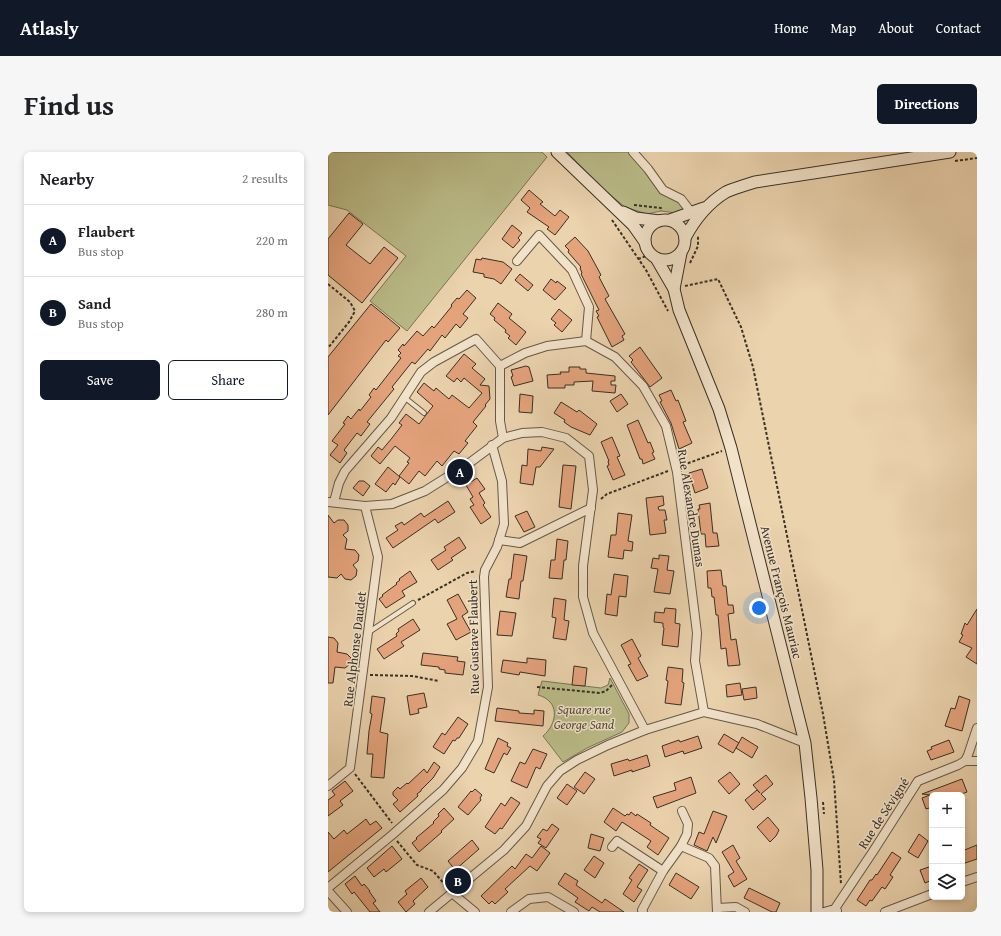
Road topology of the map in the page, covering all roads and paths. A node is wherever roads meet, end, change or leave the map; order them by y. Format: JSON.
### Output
{"nodes":[{"id":1,"x":558,"y":152,"type":"edge"},
{"id":2,"x":633,"y":152,"type":"edge"},
{"id":3,"x":952,"y":157,"type":"edge"},
{"id":4,"x":977,"y":158,"type":"edge"},
{"id":5,"x":628,"y":204,"type":"dead end"},
{"id":6,"x":706,"y":207,"type":"junction"},
{"id":7,"x":614,"y":208,"type":"junction"},
{"id":8,"x":661,"y":208,"type":"dead end"},
{"id":9,"x":691,"y":212,"type":"junction"},
{"id":10,"x":664,"y":221,"type":"junction"},
{"id":11,"x":698,"y":233,"type":"dead end"},
{"id":12,"x":685,"y":238,"type":"junction"},
{"id":13,"x":645,"y":242,"type":"junction"},
{"id":14,"x":628,"y":243,"type":"dead end"},
{"id":15,"x":698,"y":246,"type":"dead end"},
{"id":16,"x":680,"y":253,"type":"junction"},
{"id":17,"x":653,"y":256,"type":"junction"},
{"id":18,"x":638,"y":259,"type":"junction"},
{"id":19,"x":517,"y":261,"type":"dead end"},
{"id":20,"x":328,"y":284,"type":"edge"},
{"id":21,"x":674,"y":289,"type":"junction"},
{"id":22,"x":670,"y":314,"type":"dead end"},
{"id":23,"x":586,"y":341,"type":"junction"},
{"id":24,"x":328,"y":348,"type":"edge"},
{"id":25,"x":500,"y":366,"type":"junction"},
{"id":26,"x":404,"y":397,"type":"junction"},
{"id":27,"x":424,"y":413,"type":"dead end"},
{"id":28,"x":503,"y":438,"type":"junction"},
{"id":29,"x":492,"y":445,"type":"junction"},
{"id":30,"x":732,"y":448,"type":"junction"},
{"id":31,"x":676,"y":468,"type":"junction"},
{"id":32,"x":331,"y":502,"type":"edge"},
{"id":33,"x":365,"y":506,"type":"junction"},
{"id":34,"x":591,"y":508,"type":"junction"},
{"id":35,"x":499,"y":540,"type":"junction"},
{"id":36,"x":485,"y":570,"type":"junction"},
{"id":37,"x":413,"y":603,"type":"joint"},
{"id":38,"x":369,"y":632,"type":"junction"},
{"id":39,"x":363,"y":675,"type":"junction"},
{"id":40,"x":439,"y":681,"type":"dead end"},
{"id":41,"x":610,"y":686,"type":"dead end"},
{"id":42,"x":537,"y":687,"type":"dead end"},
{"id":43,"x":704,"y":712,"type":"junction"},
{"id":44,"x":977,"y":728,"type":"edge"},
{"id":45,"x":645,"y":730,"type":"junction"},
{"id":46,"x":800,"y":741,"type":"junction"},
{"id":47,"x":965,"y":761,"type":"junction"},
{"id":48,"x":977,"y":761,"type":"edge"},
{"id":49,"x":350,"y":768,"type":"junction"},
{"id":50,"x":328,"y":786,"type":"edge"},
{"id":51,"x":682,"y":811,"type":"dead end"},
{"id":52,"x":395,"y":832,"type":"junction"},
{"id":53,"x":681,"y":846,"type":"junction"},
{"id":54,"x":612,"y":847,"type":"dead end"},
{"id":55,"x":663,"y":871,"type":"junction"},
{"id":56,"x":977,"y":876,"type":"edge"},
{"id":57,"x":965,"y":881,"type":"edge"},
{"id":58,"x":328,"y":888,"type":"edge"},
{"id":59,"x":328,"y":891,"type":"edge"},
{"id":60,"x":452,"y":892,"type":"junction"},
{"id":61,"x":929,"y":895,"type":"edge"},
{"id":62,"x":842,"y":896,"type":"junction"},
{"id":63,"x":716,"y":910,"type":"edge"},
{"id":64,"x":826,"y":911,"type":"edge"},
{"id":65,"x":347,"y":912,"type":"edge"},
{"id":66,"x":429,"y":912,"type":"edge"},
{"id":67,"x":475,"y":912,"type":"edge"},
{"id":68,"x":511,"y":912,"type":"edge"},
{"id":69,"x":574,"y":912,"type":"edge"},
{"id":70,"x":642,"y":912,"type":"edge"},
{"id":71,"x":745,"y":912,"type":"edge"},
{"id":72,"x":885,"y":912,"type":"edge"}],
"edges":[{"from":1,"to":7,"type":"street","name":"Avenue François Mauriac"},
{"from":2,"to":9,"type":"street"},
{"from":3,"to":4,"type":"path"},
{"from":3,"to":6,"type":"street"},
{"from":5,"to":8,"type":"path"},
{"from":6,"to":9,"type":"street"},
{"from":6,"to":12,"type":"street","name":"Avenue François Mauriac"},
{"from":7,"to":10,"type":"street","name":"Avenue François Mauriac"},
{"from":7,"to":13,"type":"street","name":"Avenue François Mauriac"},
{"from":9,"to":10,"type":"street"},
{"from":10,"to":12,"type":"street"},
{"from":10,"to":13,"type":"street"},
{"from":11,"to":15,"type":"path"},
{"from":12,"to":16,"type":"street","name":"Avenue François Mauriac"},
{"from":13,"to":17,"type":"street","name":"Avenue François Mauriac"},
{"from":14,"to":18,"type":"path"},
{"from":16,"to":17,"type":"street"},
{"from":16,"to":21,"type":"street","name":"Avenue François Mauriac"},
{"from":17,"to":18,"type":"path"},
{"from":17,"to":21,"type":"street","name":"Avenue François Mauriac"},
{"from":18,"to":22,"type":"path"},
{"from":19,"to":23,"type":"street"},
{"from":20,"to":24,"type":"path"},
{"from":21,"to":30,"type":"street","name":"Avenue François Mauriac"},
{"from":21,"to":62,"type":"path"},
{"from":23,"to":25,"type":"street"},
{"from":23,"to":31,"type":"street","name":"Rue Alexandre Dumas"},
{"from":25,"to":26,"type":"street"},
{"from":25,"to":28,"type":"street"},
{"from":26,"to":27,"type":"lane"},
{"from":26,"to":32,"type":"street"},
{"from":28,"to":29,"type":"street"},
{"from":28,"to":34,"type":"street"},
{"from":29,"to":33,"type":"street"},
{"from":29,"to":35,"type":"street","name":"Rue Gustave Flaubert"},
{"from":30,"to":31,"type":"path"},
{"from":30,"to":46,"type":"street","name":"Avenue François Mauriac"},
{"from":31,"to":34,"type":"path"},
{"from":31,"to":43,"type":"street","name":"Rue Alexandre Dumas"},
{"from":32,"to":33,"type":"street"},
{"from":33,"to":38,"type":"street","name":"Rue Alphonse Daudet"},
{"from":34,"to":35,"type":"street"},
{"from":34,"to":45,"type":"street"},
{"from":35,"to":36,"type":"street","name":"Rue Gustave Flaubert"},
{"from":36,"to":37,"type":"path"},
{"from":36,"to":52,"type":"street","name":"Rue Gustave Flaubert"},
{"from":37,"to":38,"type":"lane"},
{"from":38,"to":39,"type":"street","name":"Rue Alphonse Daudet"},
{"from":39,"to":40,"type":"path"},
{"from":39,"to":49,"type":"street","name":"Rue Alphonse Daudet"},
{"from":41,"to":42,"type":"path"},
{"from":43,"to":45,"type":"street"},
{"from":43,"to":46,"type":"street"},
{"from":44,"to":47,"type":"street"},
{"from":45,"to":60,"type":"street"},
{"from":46,"to":64,"type":"street","name":"Avenue François Mauriac"},
{"from":47,"to":48,"type":"street"},
{"from":47,"to":62,"type":"street","name":"Rue de Sévigné"},
{"from":49,"to":50,"type":"street"},
{"from":49,"to":52,"type":"path"},
{"from":51,"to":53,"type":"street"},
{"from":52,"to":58,"type":"street","name":"Rue Gustave Flaubert"},
{"from":52,"to":60,"type":"path"},
{"from":53,"to":55,"type":"street"},
{"from":53,"to":63,"type":"street"},
{"from":54,"to":55,"type":"street"},
{"from":55,"to":70,"type":"street"},
{"from":56,"to":57,"type":"street"},
{"from":59,"to":65,"type":"street"},
{"from":60,"to":66,"type":"street"},
{"from":60,"to":67,"type":"street"},
{"from":61,"to":72,"type":"street"},
{"from":62,"to":64,"type":"street","name":"Rue de Sévigné"},
{"from":63,"to":71,"type":"street"},
{"from":68,"to":69,"type":"street"}]}
